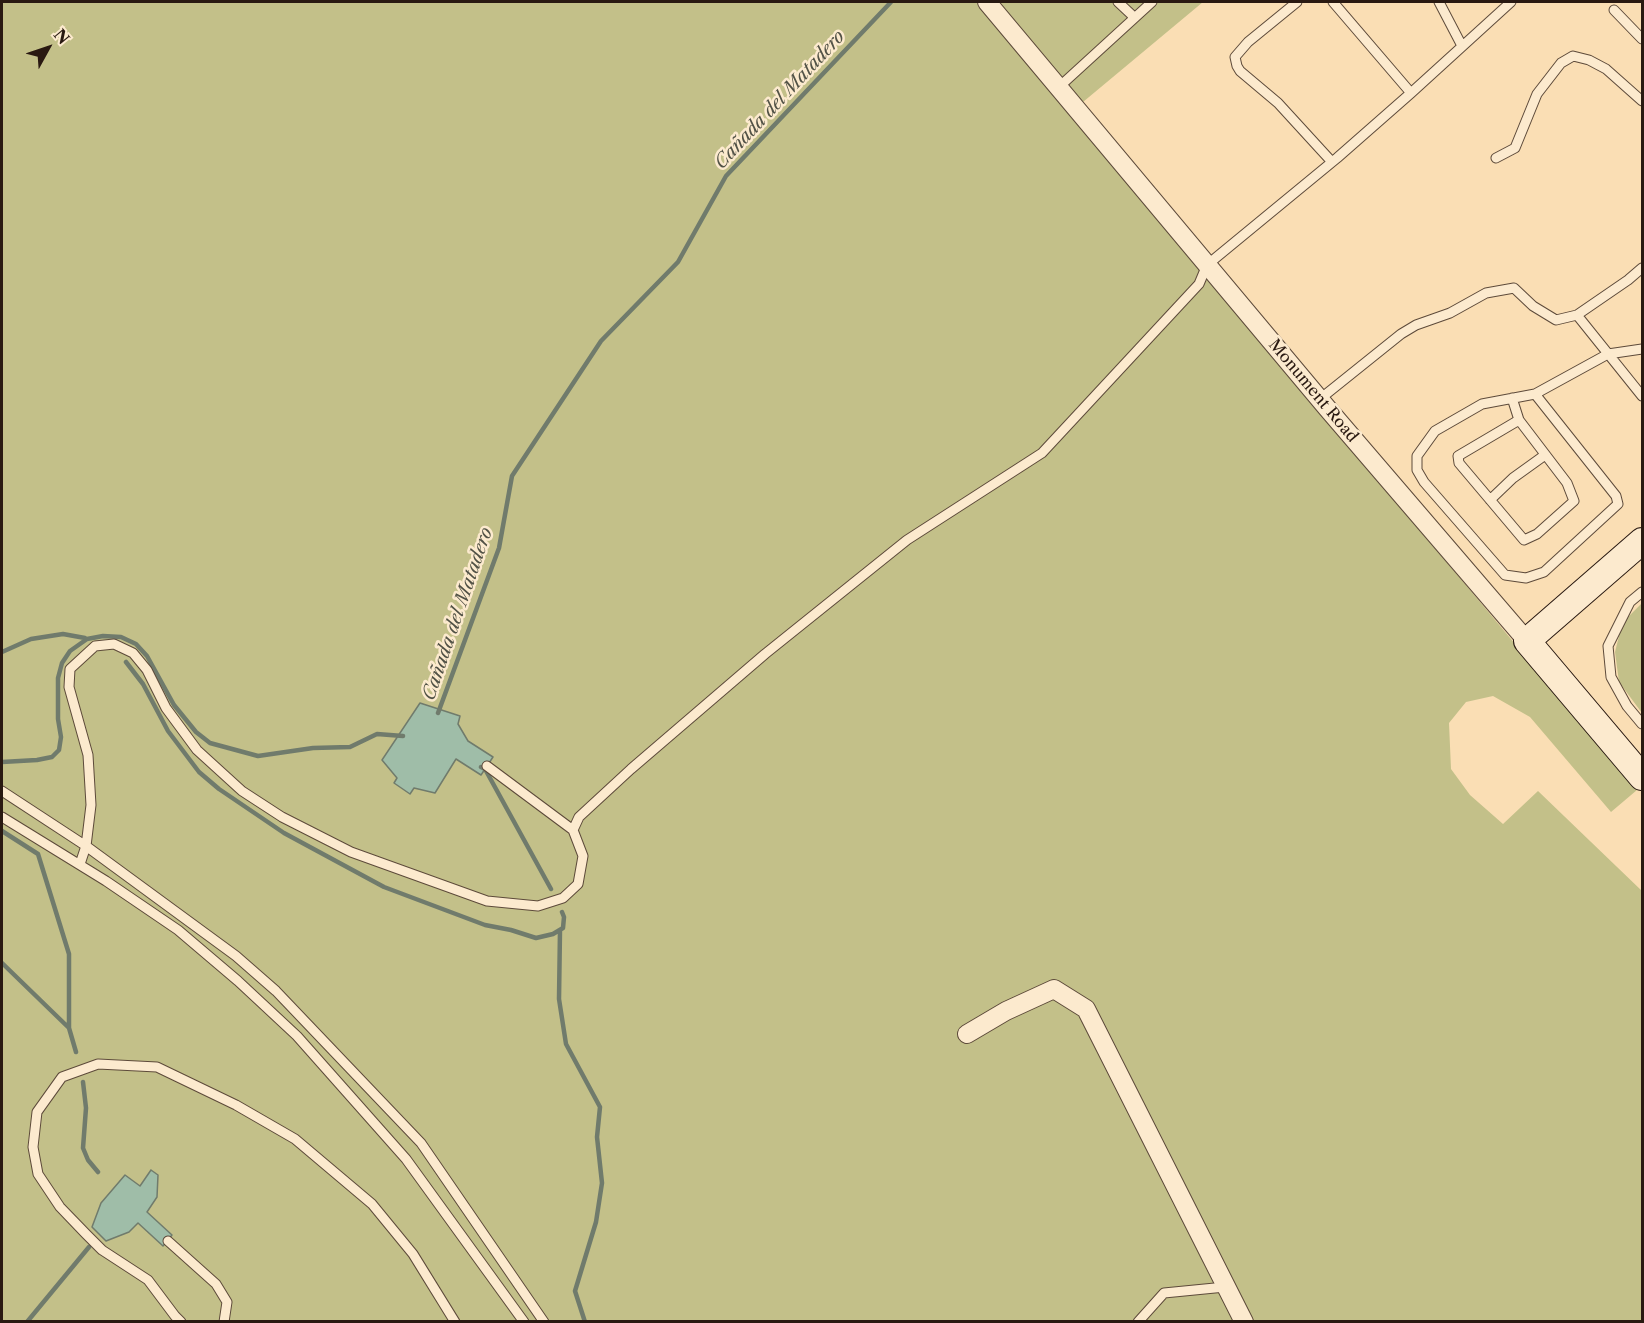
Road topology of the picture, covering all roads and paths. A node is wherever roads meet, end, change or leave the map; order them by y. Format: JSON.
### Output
{"nodes":[{"id":1,"x":987,"y":2,"type":"edge"},
{"id":2,"x":1118,"y":2,"type":"edge"},
{"id":3,"x":1152,"y":2,"type":"edge"},
{"id":4,"x":1298,"y":2,"type":"edge"},
{"id":5,"x":1333,"y":2,"type":"edge"},
{"id":6,"x":1439,"y":2,"type":"edge"},
{"id":7,"x":1511,"y":2,"type":"edge"},
{"id":8,"x":1614,"y":10,"type":"dead end"},
{"id":9,"x":1134,"y":17,"type":"junction"},
{"id":10,"x":1642,"y":39,"type":"edge"},
{"id":11,"x":1462,"y":46,"type":"junction"},
{"id":12,"x":1059,"y":87,"type":"junction"},
{"id":13,"x":1411,"y":93,"type":"junction"},
{"id":14,"x":1642,"y":101,"type":"edge"},
{"id":15,"x":1496,"y":158,"type":"dead end"},
{"id":16,"x":1332,"y":162,"type":"junction"},
{"id":17,"x":1208,"y":265,"type":"junction"},
{"id":18,"x":1642,"y":267,"type":"edge"},
{"id":19,"x":1577,"y":315,"type":"junction"},
{"id":20,"x":1642,"y":349,"type":"edge"},
{"id":21,"x":1608,"y":354,"type":"junction"},
{"id":22,"x":1535,"y":394,"type":"junction"},
{"id":23,"x":1642,"y":396,"type":"edge"},
{"id":24,"x":1512,"y":398,"type":"junction"},
{"id":25,"x":1320,"y":399,"type":"junction"},
{"id":26,"x":1519,"y":420,"type":"junction"},
{"id":27,"x":1545,"y":455,"type":"junction"},
{"id":28,"x":1490,"y":500,"type":"junction"},
{"id":29,"x":1642,"y":541,"type":"edge"},
{"id":30,"x":1642,"y":592,"type":"edge"},
{"id":31,"x":1527,"y":641,"type":"junction"},
{"id":32,"x":1642,"y":724,"type":"edge"},
{"id":33,"x":487,"y":766,"type":"dead end"},
{"id":34,"x":1642,"y":777,"type":"edge"},
{"id":35,"x":2,"y":791,"type":"edge"},
{"id":36,"x":2,"y":817,"type":"edge"},
{"id":37,"x":573,"y":830,"type":"junction"},
{"id":38,"x":86,"y":846,"type":"junction"},
{"id":39,"x":80,"y":864,"type":"junction"},
{"id":40,"x":967,"y":1034,"type":"dead end"},
{"id":41,"x":168,"y":1241,"type":"dead end"},
{"id":42,"x":1225,"y":1287,"type":"junction"},
{"id":43,"x":181,"y":1322,"type":"edge"},
{"id":44,"x":224,"y":1322,"type":"edge"},
{"id":45,"x":455,"y":1322,"type":"edge"},
{"id":46,"x":524,"y":1322,"type":"edge"},
{"id":47,"x":544,"y":1322,"type":"edge"},
{"id":48,"x":1138,"y":1322,"type":"edge"},
{"id":49,"x":1244,"y":1322,"type":"edge"}],
"edges":[{"from":1,"to":12,"type":"street","name":"Monument Road"},
{"from":2,"to":9,"type":"lane"},
{"from":3,"to":9,"type":"lane"},
{"from":4,"to":16,"type":"lane"},
{"from":5,"to":13,"type":"lane"},
{"from":6,"to":11,"type":"lane"},
{"from":7,"to":11,"type":"lane"},
{"from":8,"to":10,"type":"lane"},
{"from":9,"to":12,"type":"lane"},
{"from":11,"to":13,"type":"lane"},
{"from":12,"to":17,"type":"street","name":"Monument Road"},
{"from":13,"to":16,"type":"lane"},
{"from":14,"to":15,"type":"lane"},
{"from":16,"to":17,"type":"lane"},
{"from":17,"to":25,"type":"street","name":"Monument Road"},
{"from":17,"to":37,"type":"lane"},
{"from":18,"to":19,"type":"lane"},
{"from":19,"to":21,"type":"lane"},
{"from":19,"to":25,"type":"lane"},
{"from":20,"to":21,"type":"lane"},
{"from":21,"to":22,"type":"lane"},
{"from":21,"to":23,"type":"lane"},
{"from":22,"to":24,"type":"lane"},
{"from":22,"to":24,"type":"lane"},
{"from":24,"to":26,"type":"lane"},
{"from":25,"to":31,"type":"street","name":"Monument Road"},
{"from":26,"to":27,"type":"lane"},
{"from":26,"to":28,"type":"lane"},
{"from":27,"to":28,"type":"lane"},
{"from":27,"to":28,"type":"lane"},
{"from":29,"to":31,"type":"street"},
{"from":30,"to":32,"type":"lane"},
{"from":31,"to":34,"type":"street","name":"Monument Road"},
{"from":33,"to":37,"type":"lane"},
{"from":35,"to":38,"type":"lane"},
{"from":36,"to":39,"type":"lane"},
{"from":37,"to":38,"type":"lane"},
{"from":38,"to":39,"type":"lane"},
{"from":38,"to":47,"type":"lane"},
{"from":39,"to":46,"type":"lane"},
{"from":40,"to":42,"type":"street"},
{"from":41,"to":44,"type":"lane"},
{"from":42,"to":48,"type":"lane"},
{"from":42,"to":49,"type":"street"},
{"from":43,"to":45,"type":"lane"}]}
